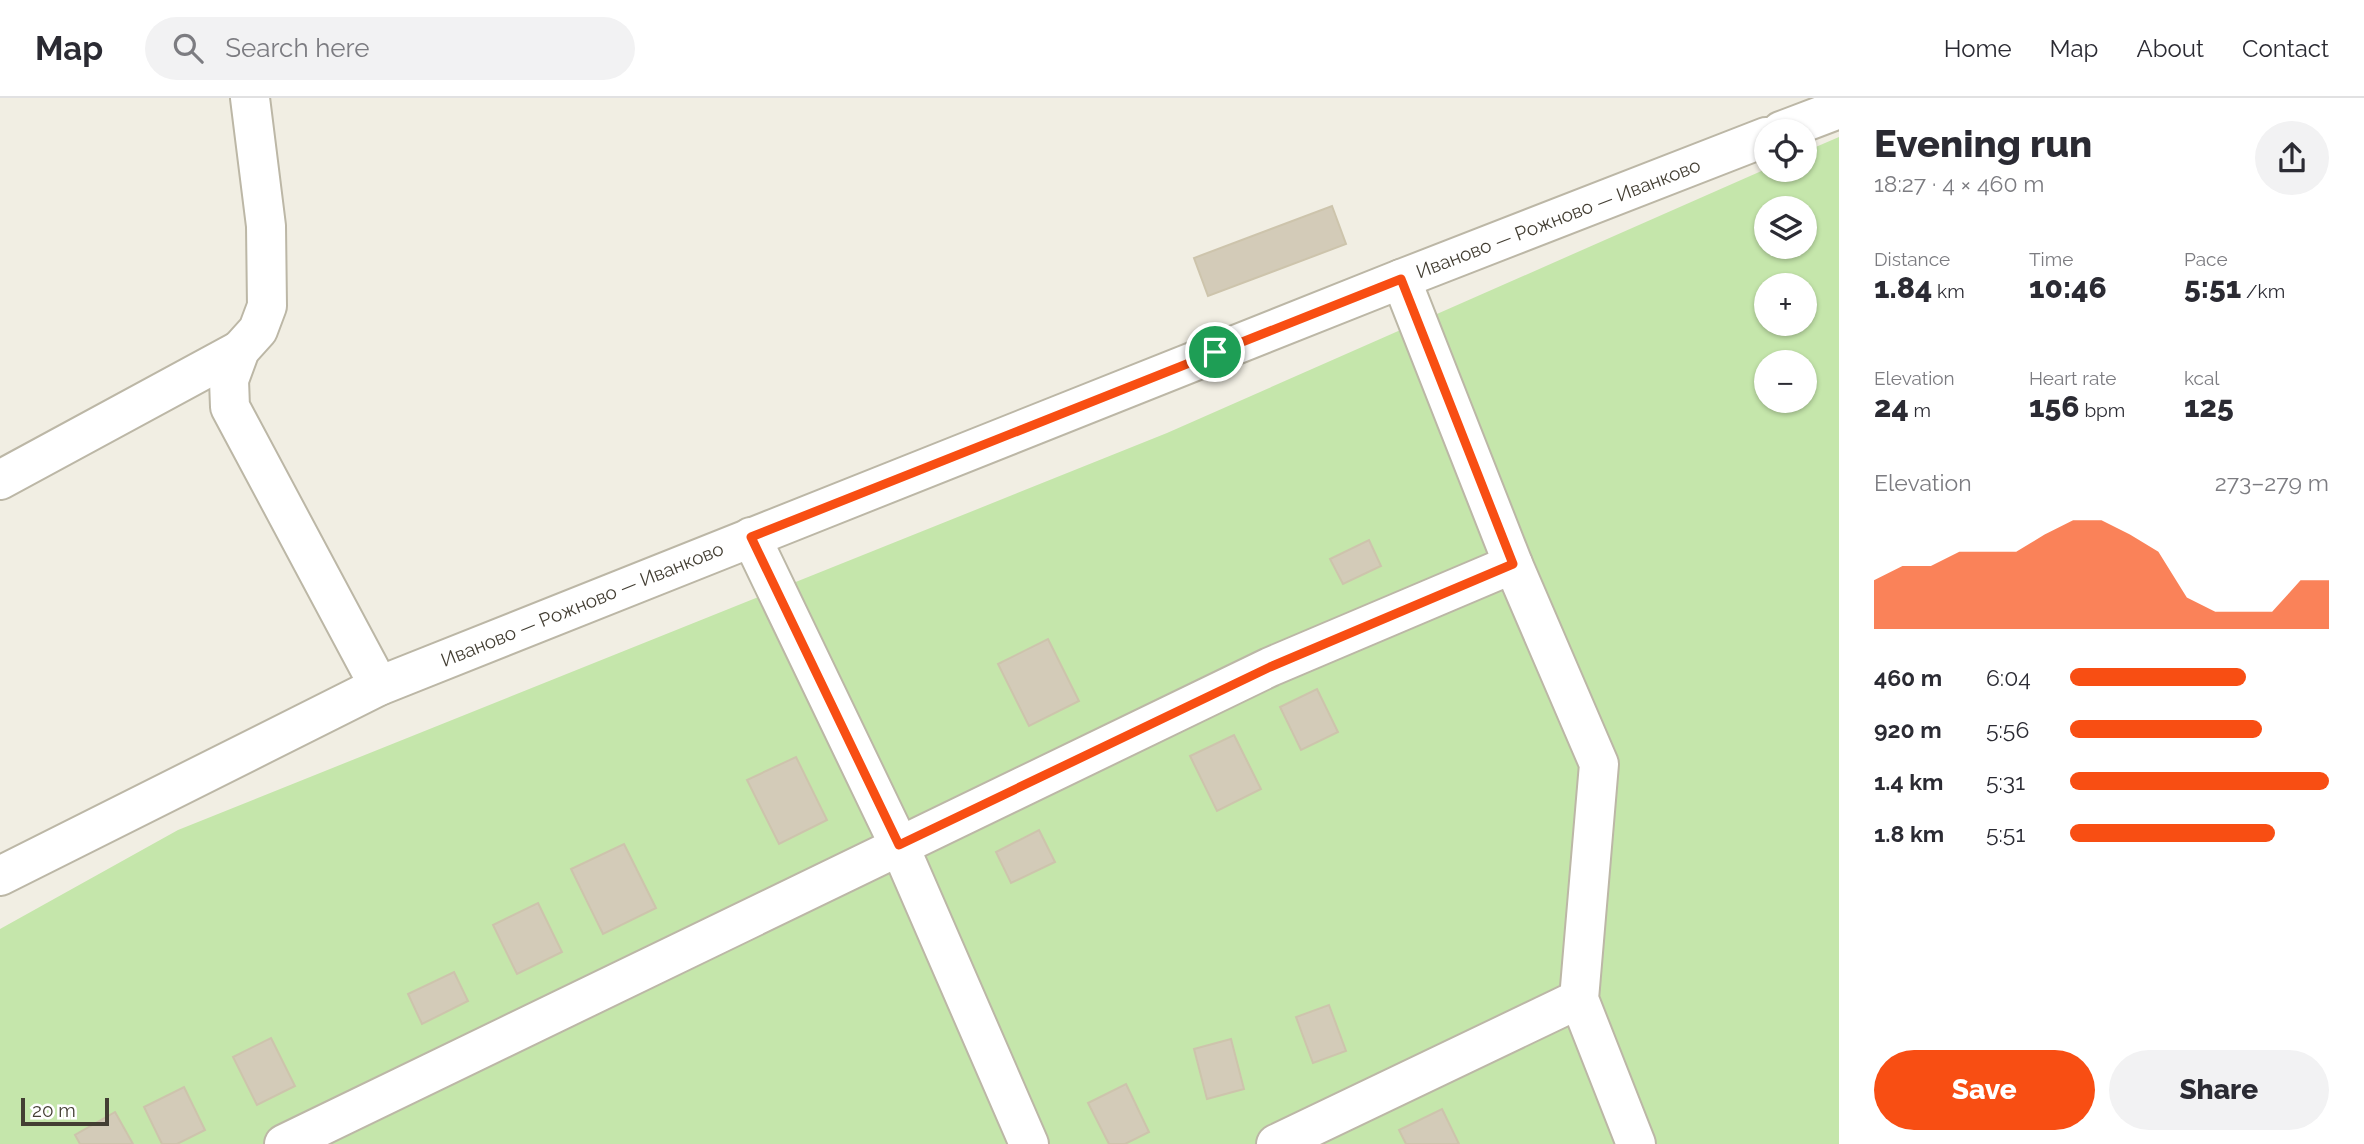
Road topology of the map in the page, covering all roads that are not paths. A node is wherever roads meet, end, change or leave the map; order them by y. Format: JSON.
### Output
{"nodes":[{"id":1,"x":250,"y":98,"type":"edge"},
{"id":2,"x":1839,"y":109,"type":"edge"},
{"id":3,"x":1813,"y":119,"type":"edge"},
{"id":4,"x":1754,"y":142,"type":"edge"},
{"id":5,"x":1401,"y":279,"type":"junction"},
{"id":6,"x":240,"y":350,"type":"junction"},
{"id":7,"x":0,"y":480,"type":"edge"},
{"id":8,"x":751,"y":537,"type":"junction"},
{"id":9,"x":1513,"y":564,"type":"junction"},
{"id":10,"x":379,"y":686,"type":"junction"},
{"id":11,"x":899,"y":845,"type":"junction"},
{"id":12,"x":0,"y":876,"type":"edge"},
{"id":13,"x":1579,"y":999,"type":"junction"},
{"id":14,"x":284,"y":1144,"type":"edge"},
{"id":15,"x":1029,"y":1144,"type":"edge"},
{"id":16,"x":1276,"y":1144,"type":"edge"},
{"id":17,"x":1636,"y":1144,"type":"edge"}],
"edges":[{"from":1,"to":6,"type":"street"},
{"from":2,"to":3,"type":"street"},
{"from":4,"to":5,"type":"street","name":"Иваново — Рожново — Иванково"},
{"from":5,"to":8,"type":"street","name":"Иваново — Рожново — Иванково"},
{"from":5,"to":9,"type":"street"},
{"from":6,"to":7,"type":"street"},
{"from":6,"to":10,"type":"street"},
{"from":8,"to":10,"type":"street","name":"Иваново — Рожново — Иванково"},
{"from":8,"to":11,"type":"street"},
{"from":9,"to":11,"type":"street"},
{"from":9,"to":13,"type":"street"},
{"from":10,"to":12,"type":"street","name":"Иваново — Рожново — Иванково"},
{"from":11,"to":14,"type":"street"},
{"from":11,"to":15,"type":"street"},
{"from":13,"to":16,"type":"street"},
{"from":13,"to":17,"type":"street"}]}
